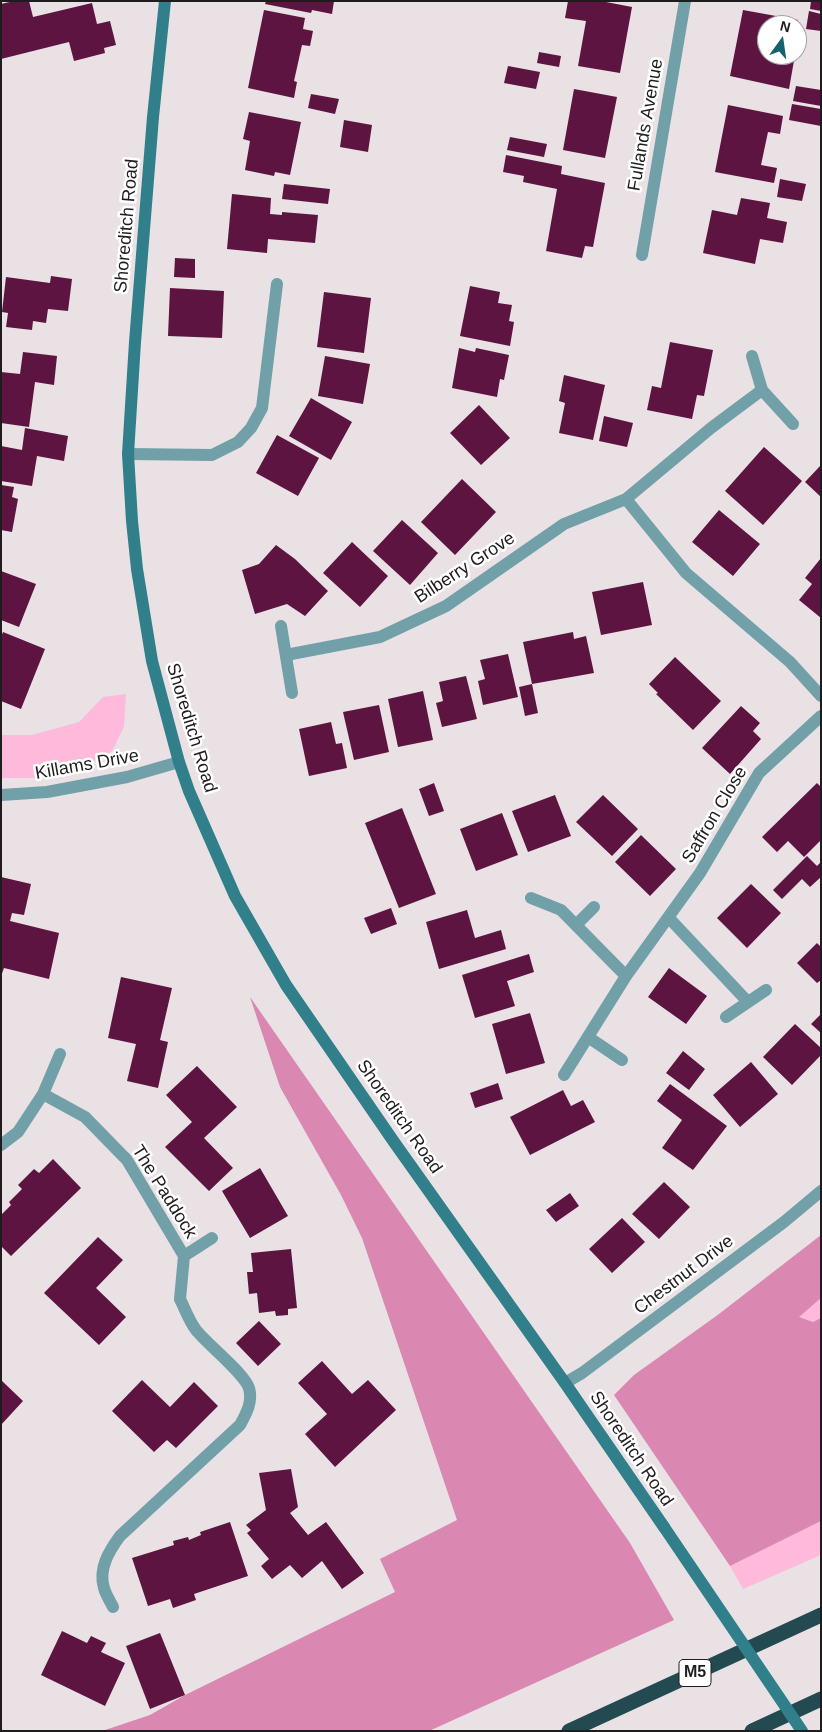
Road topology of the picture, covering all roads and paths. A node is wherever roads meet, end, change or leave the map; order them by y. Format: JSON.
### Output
{"nodes":[{"id":1,"x":165,"y":1,"type":"edge"},
{"id":2,"x":685,"y":1,"type":"edge"},
{"id":3,"x":642,"y":255,"type":"dead end"},
{"id":4,"x":277,"y":284,"type":"dead end"},
{"id":5,"x":752,"y":356,"type":"dead end"},
{"id":6,"x":762,"y":390,"type":"junction"},
{"id":7,"x":793,"y":424,"type":"dead end"},
{"id":8,"x":128,"y":454,"type":"junction"},
{"id":9,"x":626,"y":498,"type":"junction"},
{"id":10,"x":281,"y":626,"type":"dead end"},
{"id":11,"x":286,"y":655,"type":"junction"},
{"id":12,"x":292,"y":693,"type":"dead end"},
{"id":13,"x":821,"y":696,"type":"edge"},
{"id":14,"x":821,"y":716,"type":"edge"},
{"id":15,"x":179,"y":762,"type":"junction"},
{"id":16,"x":1,"y":795,"type":"edge"},
{"id":17,"x":531,"y":898,"type":"dead end"},
{"id":18,"x":594,"y":907,"type":"dead end"},
{"id":19,"x":669,"y":918,"type":"junction"},
{"id":20,"x":576,"y":925,"type":"junction"},
{"id":21,"x":626,"y":976,"type":"junction"},
{"id":22,"x":766,"y":990,"type":"dead end"},
{"id":23,"x":748,"y":1002,"type":"junction"},
{"id":24,"x":726,"y":1017,"type":"dead end"},
{"id":25,"x":588,"y":1037,"type":"junction"},
{"id":26,"x":60,"y":1054,"type":"dead end"},
{"id":27,"x":622,"y":1060,"type":"dead end"},
{"id":28,"x":564,"y":1075,"type":"dead end"},
{"id":29,"x":43,"y":1094,"type":"junction"},
{"id":30,"x":1,"y":1146,"type":"edge"},
{"id":31,"x":821,"y":1191,"type":"edge"},
{"id":32,"x":212,"y":1238,"type":"dead end"},
{"id":33,"x":184,"y":1256,"type":"junction"},
{"id":34,"x":565,"y":1383,"type":"junction"},
{"id":35,"x":113,"y":1607,"type":"dead end"},
{"id":36,"x":821,"y":1615,"type":"edge"},
{"id":37,"x":821,"y":1699,"type":"edge"},
{"id":38,"x":570,"y":1731,"type":"edge"},
{"id":39,"x":752,"y":1731,"type":"edge"},
{"id":40,"x":802,"y":1731,"type":"edge"}],
"edges":[{"from":1,"to":8,"type":"main road","name":"Shoreditch Road"},
{"from":2,"to":3,"type":"street","name":"Fullands Avenue"},
{"from":4,"to":8,"type":"street"},
{"from":5,"to":6,"type":"street"},
{"from":6,"to":7,"type":"street"},
{"from":6,"to":9,"type":"street","name":"Bilberry Grove"},
{"from":8,"to":15,"type":"main road","name":"Shoreditch Road"},
{"from":9,"to":11,"type":"street","name":"Bilberry Grove"},
{"from":9,"to":13,"type":"street"},
{"from":10,"to":11,"type":"street"},
{"from":11,"to":12,"type":"street"},
{"from":14,"to":19,"type":"street","name":"Saffron Close"},
{"from":15,"to":16,"type":"street","name":"Killams Drive"},
{"from":15,"to":34,"type":"main road","name":"Shoreditch Road"},
{"from":17,"to":20,"type":"street"},
{"from":18,"to":20,"type":"street"},
{"from":19,"to":21,"type":"street","name":"Saffron Close"},
{"from":19,"to":23,"type":"street"},
{"from":20,"to":21,"type":"street"},
{"from":21,"to":25,"type":"street","name":"Saffron Close"},
{"from":22,"to":23,"type":"street"},
{"from":23,"to":24,"type":"street"},
{"from":25,"to":27,"type":"street"},
{"from":25,"to":28,"type":"street","name":"Saffron Close"},
{"from":26,"to":29,"type":"street"},
{"from":29,"to":30,"type":"street"},
{"from":29,"to":33,"type":"street","name":"The Paddock"},
{"from":31,"to":34,"type":"street","name":"Chestnut Drive"},
{"from":32,"to":33,"type":"street","name":"The Paddock"},
{"from":33,"to":35,"type":"street","name":"The Paddock"},
{"from":34,"to":40,"type":"main road","name":"Shoreditch Road","bridge":true},
{"from":36,"to":38,"type":"highway","number":"M5"},
{"from":37,"to":39,"type":"highway"}]}
